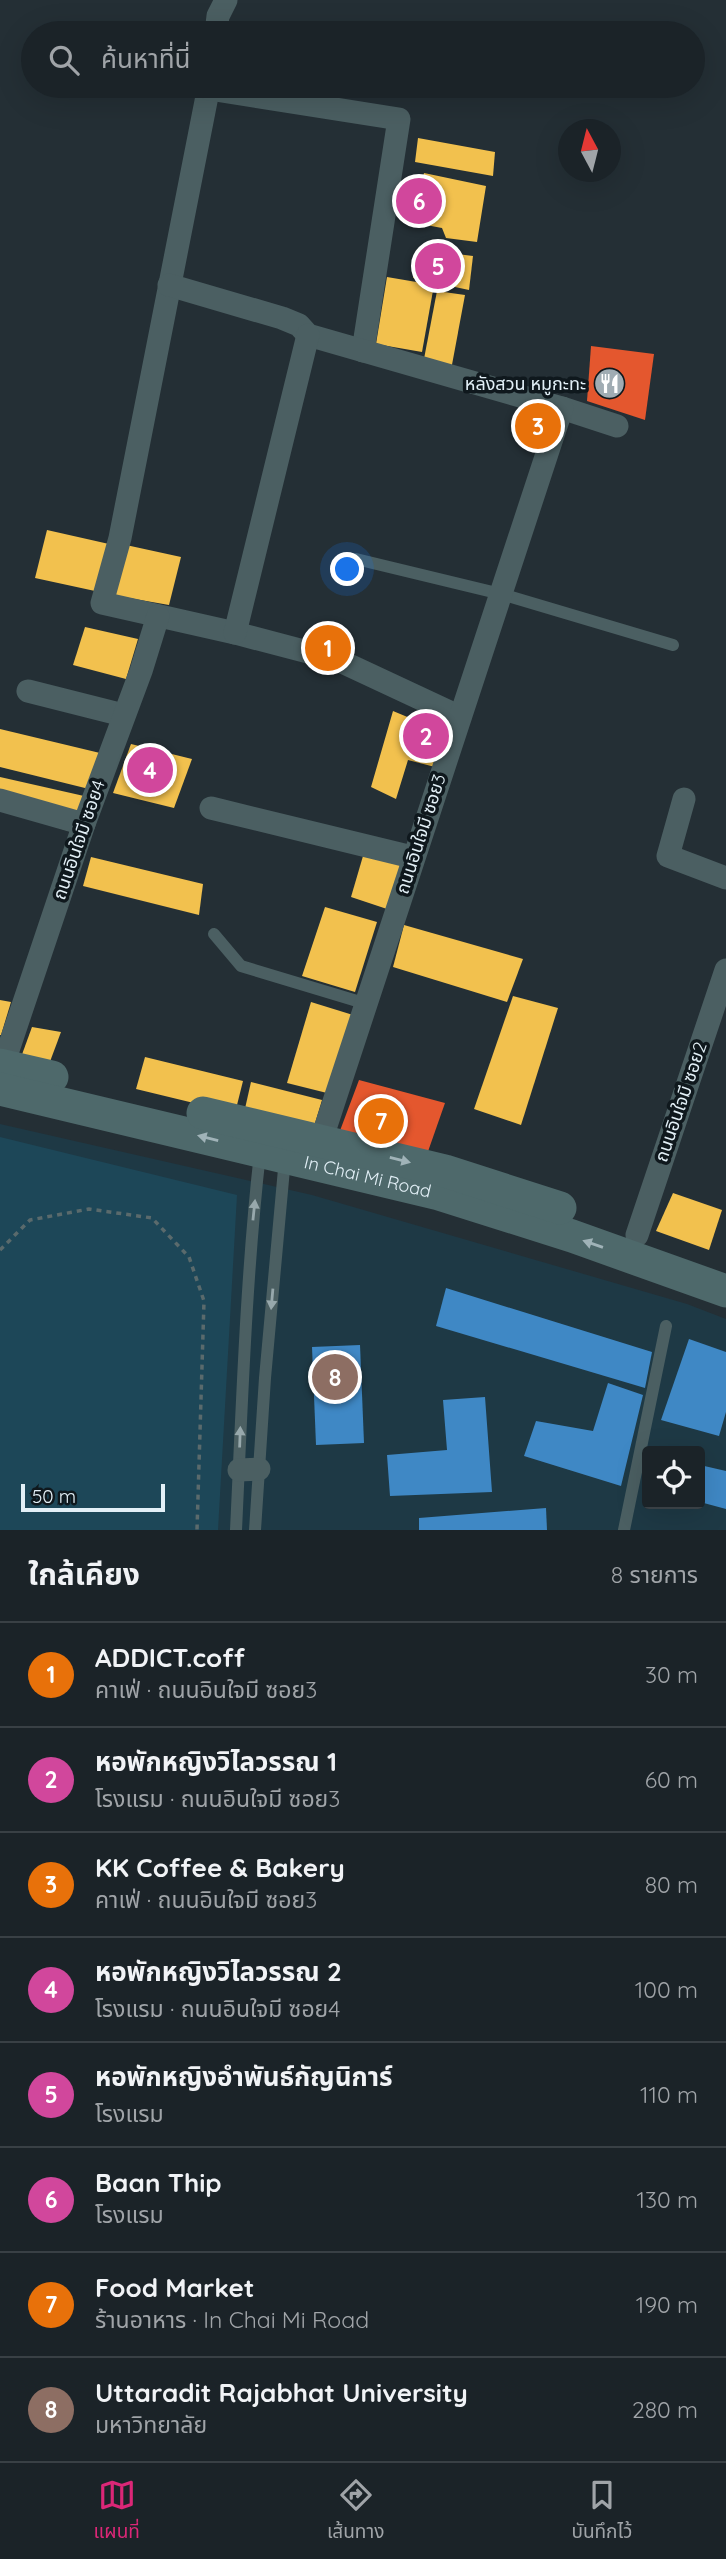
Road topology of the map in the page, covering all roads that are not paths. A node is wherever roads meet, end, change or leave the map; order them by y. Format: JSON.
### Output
{"nodes":[{"id":1,"x":226,"y":0,"type":"edge"},
{"id":2,"x":217,"y":21,"type":"edge"},
{"id":3,"x":207,"y":98,"type":"edge"},
{"id":4,"x":274,"y":98,"type":"edge"},
{"id":5,"x":169,"y":285,"type":"junction"},
{"id":6,"x":308,"y":335,"type":"junction"},
{"id":7,"x":363,"y":351,"type":"junction"},
{"id":8,"x":562,"y":408,"type":"junction"},
{"id":9,"x":617,"y":426,"type":"dead end"},
{"id":10,"x":356,"y":559,"type":"dead end"},
{"id":11,"x":500,"y":594,"type":"junction"},
{"id":12,"x":158,"y":616,"type":"junction"},
{"id":13,"x":235,"y":633,"type":"junction"},
{"id":14,"x":673,"y":645,"type":"dead end"},
{"id":15,"x":28,"y":691,"type":"dead end"},
{"id":16,"x":123,"y":715,"type":"junction"},
{"id":17,"x":460,"y":717,"type":"junction"},
{"id":18,"x":684,"y":799,"type":"dead end"},
{"id":19,"x":0,"y":800,"type":"edge"},
{"id":20,"x":211,"y":808,"type":"dead end"},
{"id":21,"x":84,"y":824,"type":"junction"},
{"id":22,"x":412,"y":857,"type":"junction"},
{"id":23,"x":726,"y":878,"type":"edge"},
{"id":24,"x":214,"y":934,"type":"dead end"},
{"id":25,"x":726,"y":970,"type":"edge"},
{"id":26,"x":367,"y":1004,"type":"junction"},
{"id":27,"x":1,"y":1073,"type":"edge"},
{"id":28,"x":284,"y":1142,"type":"junction"},
{"id":29,"x":633,"y":1246,"type":"junction"},
{"id":30,"x":726,"y":1267,"type":"edge"},
{"id":31,"x":726,"y":1291,"type":"edge"},
{"id":32,"x":666,"y":1326,"type":"dead end"},
{"id":33,"x":249,"y":1470,"type":"junction"},
{"id":34,"x":236,"y":1530,"type":"edge"},
{"id":35,"x":255,"y":1530,"type":"edge"},
{"id":36,"x":624,"y":1530,"type":"edge"}],
"edges":[{"from":1,"to":2,"type":"street"},
{"from":3,"to":5,"type":"street"},
{"from":4,"to":7,"type":"street"},
{"from":5,"to":6,"type":"street"},
{"from":5,"to":12,"type":"street"},
{"from":6,"to":7,"type":"street"},
{"from":6,"to":13,"type":"street"},
{"from":7,"to":8,"type":"street"},
{"from":8,"to":9,"type":"street"},
{"from":8,"to":11,"type":"street","name":"ถนนอินใจมี ซอย3"},
{"from":10,"to":11,"type":"lane"},
{"from":11,"to":14,"type":"lane"},
{"from":11,"to":17,"type":"street","name":"ถนนอินใจมี ซอย3"},
{"from":12,"to":13,"type":"street"},
{"from":12,"to":16,"type":"street","name":"ถนนอินใจมี ซอย4"},
{"from":13,"to":17,"type":"street"},
{"from":15,"to":16,"type":"street"},
{"from":16,"to":21,"type":"street","name":"ถนนอินใจมี ซอย4"},
{"from":17,"to":22,"type":"street","name":"ถนนอินใจมี ซอย3"},
{"from":18,"to":23,"type":"street"},
{"from":19,"to":21,"type":"street"},
{"from":20,"to":22,"type":"street"},
{"from":21,"to":27,"type":"street","name":"ถนนอินใจมี ซอย4"},
{"from":22,"to":26,"type":"street","name":"ถนนอินใจมี ซอย3"},
{"from":24,"to":26,"type":"lane"},
{"from":25,"to":29,"type":"street","name":"ถนนอินใจมี ซอย2"},
{"from":26,"to":28,"type":"street","name":"ถนนอินใจมี ซอย3"},
{"from":27,"to":28,"type":"main road","name":"In Chai Mi Road"},
{"from":28,"to":29,"type":"main road","name":"In Chai Mi Road"},
{"from":28,"to":33,"type":"lane","one_way":true},
{"from":33,"to":28,"type":"lane","one_way":true},
{"from":29,"to":30,"type":"main road","name":"In Chai Mi Road"},
{"from":29,"to":31,"type":"main road","name":"In Chai Mi Road"},
{"from":32,"to":36,"type":"lane"},
{"from":33,"to":34,"type":"lane"},
{"from":33,"to":35,"type":"lane"}]}
